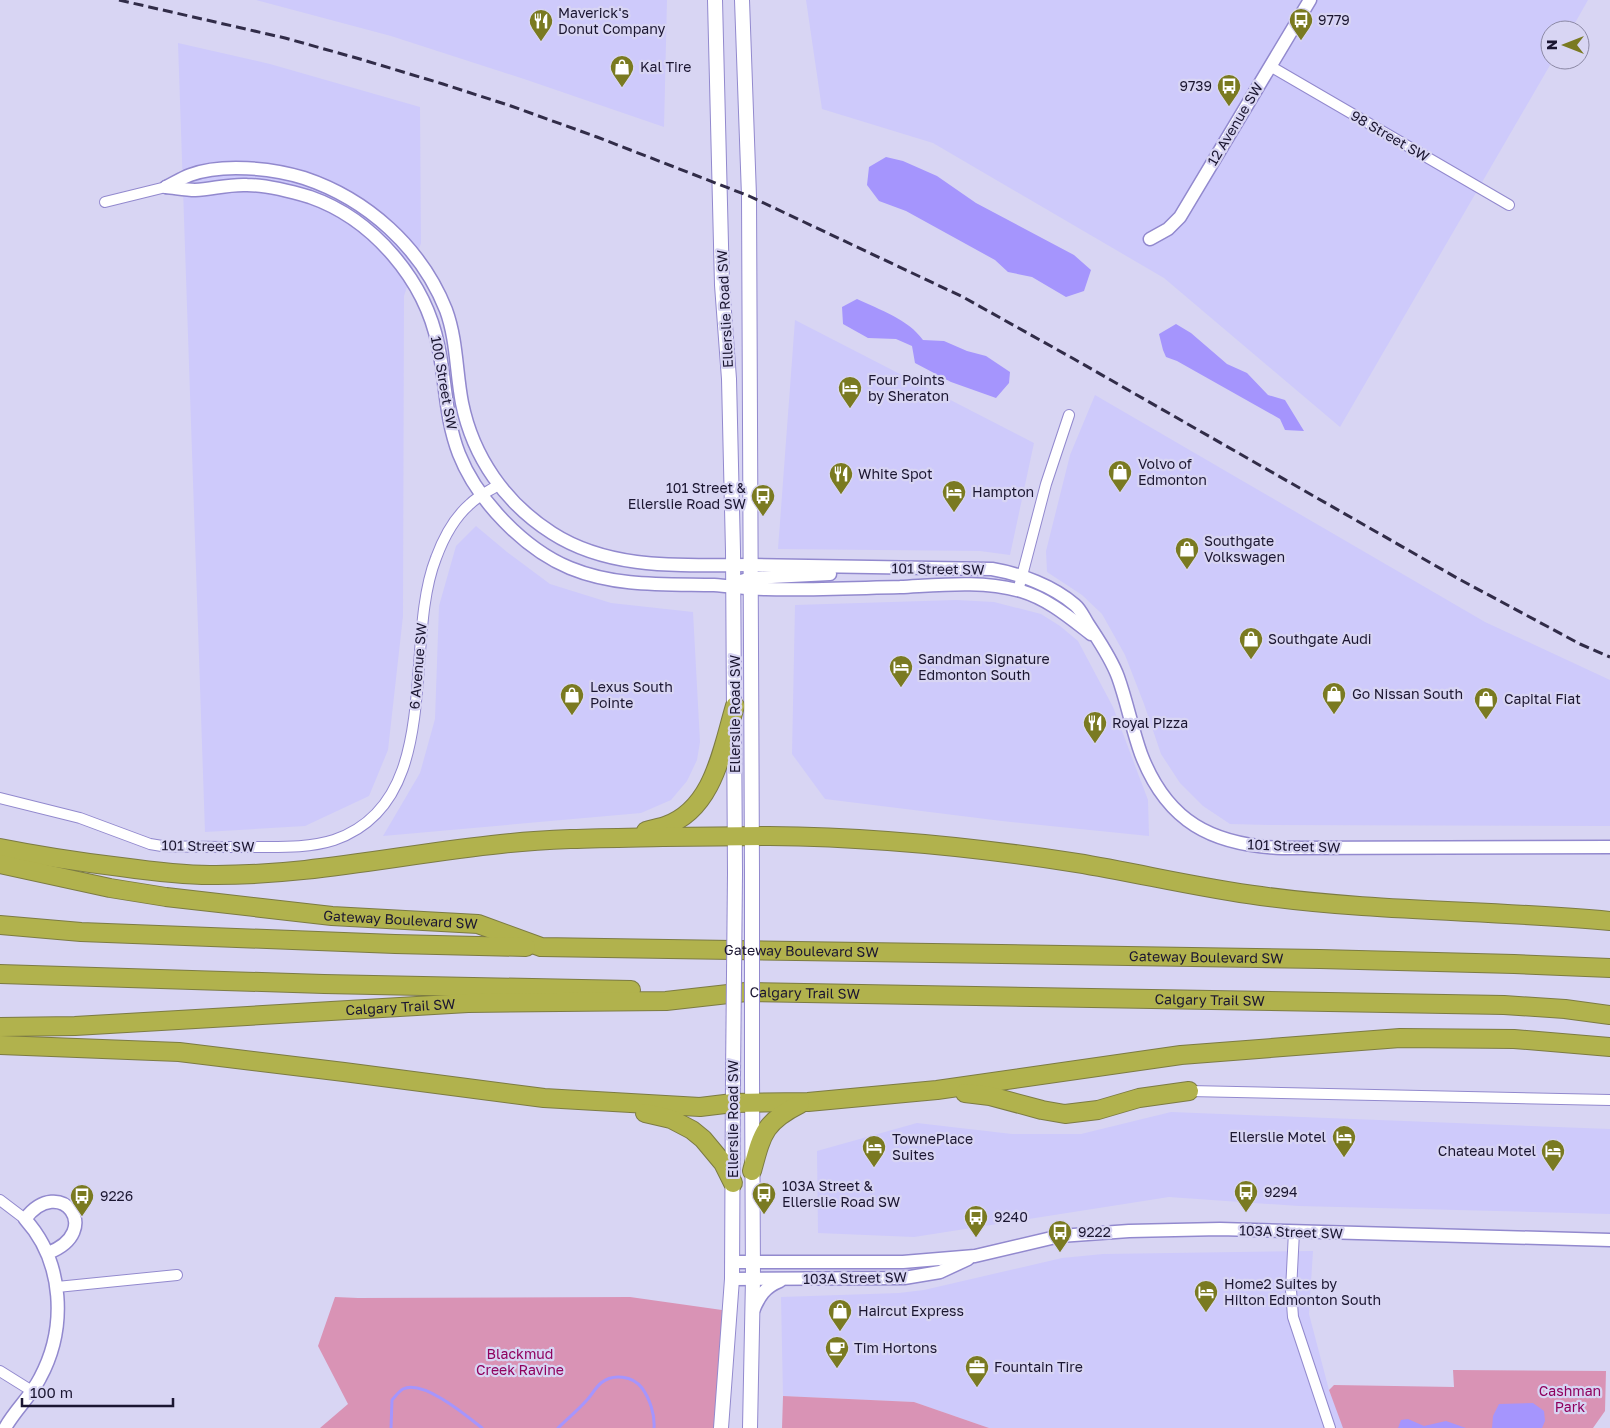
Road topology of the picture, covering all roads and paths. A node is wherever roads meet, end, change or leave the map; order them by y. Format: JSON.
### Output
{"nodes":[{"id":1,"x":715,"y":0,"type":"edge"},
{"id":2,"x":742,"y":0,"type":"edge"},
{"id":3,"x":1310,"y":0,"type":"edge"},
{"id":4,"x":1270,"y":66,"type":"junction"},
{"id":5,"x":166,"y":187,"type":"junction"},
{"id":6,"x":105,"y":202,"type":"dead end"},
{"id":7,"x":1509,"y":205,"type":"dead end"},
{"id":8,"x":1150,"y":239,"type":"dead end"},
{"id":9,"x":1069,"y":415,"type":"dead end"},
{"id":10,"x":498,"y":485,"type":"junction"},
{"id":11,"x":482,"y":495,"type":"junction"},
{"id":12,"x":733,"y":566,"type":"junction"},
{"id":13,"x":1022,"y":576,"type":"junction"},
{"id":14,"x":751,"y":577,"type":"junction"},
{"id":15,"x":733,"y":586,"type":"junction"},
{"id":16,"x":1018,"y":590,"type":"junction"},
{"id":17,"x":1098,"y":640,"type":"junction"},
{"id":18,"x":735,"y":706,"type":"junction"},
{"id":19,"x":0,"y":798,"type":"edge"},
{"id":20,"x":744,"y":836,"type":"junction"},
{"id":21,"x":595,"y":838,"type":"junction"},
{"id":22,"x":333,"y":840,"type":"joint"},
{"id":23,"x":1610,"y":847,"type":"edge"},
{"id":24,"x":0,"y":848,"type":"edge"},
{"id":25,"x":0,"y":864,"type":"edge"},
{"id":26,"x":1610,"y":921,"type":"edge"},
{"id":27,"x":0,"y":925,"type":"edge"},
{"id":28,"x":541,"y":947,"type":"junction"},
{"id":29,"x":1610,"y":968,"type":"edge"},
{"id":30,"x":0,"y":974,"type":"edge"},
{"id":31,"x":746,"y":992,"type":"junction"},
{"id":32,"x":1610,"y":1013,"type":"edge"},
{"id":33,"x":0,"y":1028,"type":"edge"},
{"id":34,"x":0,"y":1045,"type":"edge"},
{"id":35,"x":1610,"y":1047,"type":"edge"},
{"id":36,"x":937,"y":1090,"type":"junction"},
{"id":37,"x":1189,"y":1091,"type":"joint"},
{"id":38,"x":573,"y":1100,"type":"junction"},
{"id":39,"x":1610,"y":1100,"type":"edge"},
{"id":40,"x":808,"y":1102,"type":"junction"},
{"id":41,"x":733,"y":1103,"type":"junction"},
{"id":42,"x":752,"y":1103,"type":"junction"},
{"id":43,"x":752,"y":1171,"type":"junction"},
{"id":44,"x":733,"y":1183,"type":"junction"},
{"id":45,"x":1,"y":1202,"type":"edge"},
{"id":46,"x":25,"y":1219,"type":"junction"},
{"id":47,"x":1294,"y":1232,"type":"junction"},
{"id":48,"x":1610,"y":1240,"type":"edge"},
{"id":49,"x":48,"y":1253,"type":"junction"},
{"id":50,"x":975,"y":1256,"type":"junction"},
{"id":51,"x":732,"y":1262,"type":"junction"},
{"id":52,"x":753,"y":1263,"type":"junction"},
{"id":53,"x":177,"y":1274,"type":"dead end"},
{"id":54,"x":732,"y":1279,"type":"junction"},
{"id":55,"x":753,"y":1279,"type":"junction"},
{"id":56,"x":785,"y":1280,"type":"junction"},
{"id":57,"x":57,"y":1287,"type":"junction"},
{"id":58,"x":752,"y":1313,"type":"junction"},
{"id":59,"x":0,"y":1371,"type":"edge"},
{"id":60,"x":32,"y":1391,"type":"junction"},
{"id":61,"x":5,"y":1428,"type":"edge"},
{"id":62,"x":721,"y":1428,"type":"edge"},
{"id":63,"x":750,"y":1428,"type":"edge"},
{"id":64,"x":1330,"y":1428,"type":"edge"}],
"edges":[{"from":1,"to":12,"type":"main road","name":"Ellerslie Road SW"},
{"from":2,"to":14,"type":"main road","name":"Ellerslie Road SW"},
{"from":3,"to":4,"type":"street","name":"12 Avenue SW"},
{"from":4,"to":7,"type":"street","name":"98 Street SW"},
{"from":4,"to":8,"type":"street","name":"12 Avenue SW"},
{"from":5,"to":6,"type":"street","name":"100 Street SW"},
{"from":5,"to":10,"type":"street","name":"100 Street SW"},
{"from":5,"to":11,"type":"street","name":"100 Street SW"},
{"from":9,"to":13,"type":"street"},
{"from":10,"to":11,"type":"street","name":"6 Avenue SW"},
{"from":10,"to":12,"type":"street","name":"100 Street SW"},
{"from":11,"to":15,"type":"street","name":"100 Street SW"},
{"from":11,"to":22,"type":"street","name":"6 Avenue SW"},
{"from":12,"to":14,"type":"street","name":"100 Street SW"},
{"from":12,"to":15,"type":"main road","name":"Ellerslie Road SW"},
{"from":13,"to":14,"type":"street","name":"101 Street SW"},
{"from":13,"to":16,"type":"street"},
{"from":13,"to":17,"type":"street","name":"101 Street SW"},
{"from":14,"to":15,"type":"street"},
{"from":14,"to":16,"type":"street","name":"101 Street SW"},
{"from":14,"to":20,"type":"main road","name":"Ellerslie Road SW"},
{"from":15,"to":18,"type":"main road","name":"Ellerslie Road SW"},
{"from":16,"to":17,"type":"street","name":"101 Street SW"},
{"from":17,"to":23,"type":"street","name":"101 Street SW"},
{"from":18,"to":20,"type":"main road","name":"Ellerslie Road SW"},
{"from":18,"to":21,"type":"highway"},
{"from":19,"to":22,"type":"street","name":"101 Street SW"},
{"from":20,"to":21,"type":"highway"},
{"from":20,"to":26,"type":"highway"},
{"from":20,"to":41,"type":"main road","name":"Ellerslie Road SW","bridge":true},
{"from":20,"to":42,"type":"main road","name":"Ellerslie Road SW","bridge":true},
{"from":21,"to":24,"type":"highway"},
{"from":25,"to":28,"type":"highway","name":"Gateway Boulevard SW"},
{"from":27,"to":28,"type":"highway"},
{"from":28,"to":29,"type":"highway","name":"Gateway Boulevard SW"},
{"from":30,"to":31,"type":"highway"},
{"from":31,"to":32,"type":"highway","name":"Calgary Trail SW"},
{"from":31,"to":33,"type":"highway","name":"Calgary Trail SW"},
{"from":34,"to":38,"type":"highway"},
{"from":35,"to":36,"type":"highway"},
{"from":36,"to":37,"type":"highway"},
{"from":36,"to":40,"type":"highway"},
{"from":37,"to":39,"type":"street"},
{"from":38,"to":41,"type":"highway"},
{"from":38,"to":44,"type":"highway"},
{"from":40,"to":42,"type":"highway"},
{"from":40,"to":43,"type":"highway"},
{"from":41,"to":42,"type":"highway"},
{"from":41,"to":44,"type":"main road","name":"Ellerslie Road SW"},
{"from":42,"to":43,"type":"main road","name":"Ellerslie Road SW"},
{"from":43,"to":52,"type":"main road","name":"Ellerslie Road SW"},
{"from":44,"to":51,"type":"main road","name":"Ellerslie Road SW"},
{"from":45,"to":46,"type":"street"},
{"from":46,"to":49,"type":"street"},
{"from":46,"to":49,"type":"street"},
{"from":47,"to":48,"type":"street","name":"103A Street SW"},
{"from":47,"to":50,"type":"street","name":"103A Street SW"},
{"from":47,"to":64,"type":"street"},
{"from":49,"to":57,"type":"street"},
{"from":50,"to":52,"type":"street","name":"103A Street SW"},
{"from":50,"to":56,"type":"street","name":"103A Street SW"},
{"from":51,"to":52,"type":"street","name":"103A Street SW"},
{"from":51,"to":54,"type":"main road","name":"Ellerslie Road SW"},
{"from":52,"to":55,"type":"main road","name":"Ellerslie Road SW"},
{"from":53,"to":57,"type":"street"},
{"from":54,"to":55,"type":"street","name":"103A Street SW"},
{"from":54,"to":62,"type":"main road","name":"Ellerslie Road SW"},
{"from":55,"to":56,"type":"street","name":"103A Street SW"},
{"from":55,"to":58,"type":"main road","name":"Ellerslie Road SW"},
{"from":56,"to":58,"type":"street"},
{"from":57,"to":60,"type":"street"},
{"from":58,"to":63,"type":"main road","name":"Ellerslie Road SW"},
{"from":59,"to":60,"type":"street"},
{"from":60,"to":61,"type":"street"}]}
